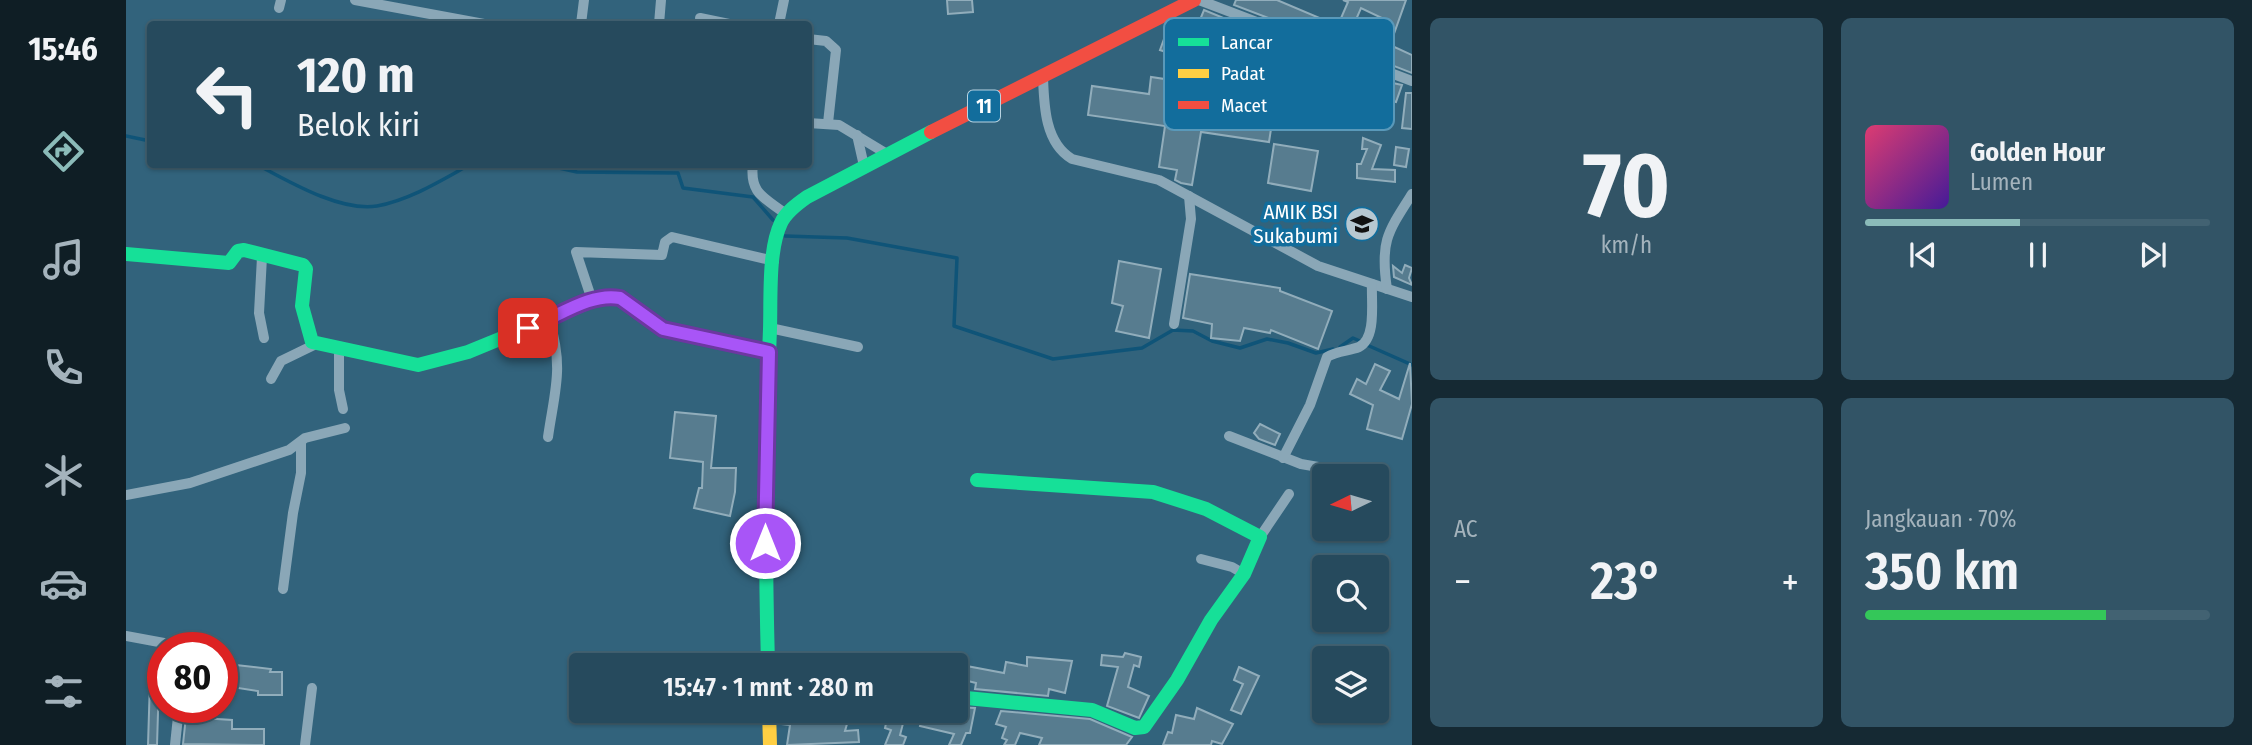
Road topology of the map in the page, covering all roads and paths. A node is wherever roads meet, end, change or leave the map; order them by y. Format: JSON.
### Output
{"nodes":[{"id":1,"x":355,"y":0,"type":"edge"},
{"id":2,"x":584,"y":0,"type":"edge"},
{"id":3,"x":661,"y":0,"type":"edge"},
{"id":4,"x":784,"y":0,"type":"edge"},
{"id":5,"x":1197,"y":0,"type":"edge"},
{"id":6,"x":700,"y":18,"type":"dead end"},
{"id":7,"x":1245,"y":18,"type":"edge"},
{"id":8,"x":468,"y":21,"type":"edge"},
{"id":9,"x":581,"y":21,"type":"edge"},
{"id":10,"x":659,"y":21,"type":"edge"},
{"id":11,"x":714,"y":21,"type":"edge"},
{"id":12,"x":780,"y":21,"type":"edge"},
{"id":13,"x":812,"y":39,"type":"edge"},
{"id":14,"x":1394,"y":74,"type":"edge"},
{"id":15,"x":1043,"y":77,"type":"junction"},
{"id":16,"x":1412,"y":81,"type":"edge"},
{"id":17,"x":812,"y":123,"type":"edge"},
{"id":18,"x":828,"y":123,"type":"junction"},
{"id":19,"x":857,"y":135,"type":"junction"},
{"id":20,"x":887,"y":154,"type":"junction"},
{"id":21,"x":864,"y":166,"type":"junction"},
{"id":22,"x":752,"y":168,"type":"edge"},
{"id":23,"x":1412,"y":194,"type":"edge"},
{"id":24,"x":1189,"y":196,"type":"junction"},
{"id":25,"x":784,"y":218,"type":"junction"},
{"id":26,"x":126,"y":254,"type":"edge"},
{"id":27,"x":262,"y":257,"type":"junction"},
{"id":28,"x":774,"y":261,"type":"junction"},
{"id":29,"x":1372,"y":285,"type":"junction"},
{"id":30,"x":1387,"y":289,"type":"junction"},
{"id":31,"x":1412,"y":297,"type":"edge"},
{"id":32,"x":592,"y":300,"type":"junction"},
{"id":33,"x":550,"y":319,"type":"junction"},
{"id":34,"x":1174,"y":324,"type":"dead end"},
{"id":35,"x":770,"y":328,"type":"junction"},
{"id":36,"x":264,"y":338,"type":"dead end"},
{"id":37,"x":316,"y":344,"type":"junction"},
{"id":38,"x":858,"y":347,"type":"dead end"},
{"id":39,"x":339,"y":348,"type":"junction"},
{"id":40,"x":769,"y":352,"type":"junction"},
{"id":41,"x":271,"y":379,"type":"dead end"},
{"id":42,"x":343,"y":409,"type":"dead end"},
{"id":43,"x":345,"y":428,"type":"dead end"},
{"id":44,"x":1229,"y":436,"type":"dead end"},
{"id":45,"x":548,"y":437,"type":"dead end"},
{"id":46,"x":301,"y":443,"type":"junction"},
{"id":47,"x":1283,"y":458,"type":"junction"},
{"id":48,"x":1312,"y":466,"type":"edge"},
{"id":49,"x":977,"y":480,"type":"dead end"},
{"id":50,"x":126,"y":495,"type":"edge"},
{"id":51,"x":1289,"y":495,"type":"dead end"},
{"id":52,"x":1260,"y":537,"type":"junction"},
{"id":53,"x":1201,"y":559,"type":"dead end"},
{"id":54,"x":1244,"y":574,"type":"junction"},
{"id":55,"x":283,"y":589,"type":"dead end"},
{"id":56,"x":126,"y":636,"type":"edge"},
{"id":57,"x":147,"y":640,"type":"edge"},
{"id":58,"x":768,"y":653,"type":"edge"},
{"id":59,"x":312,"y":688,"type":"dead end"},
{"id":60,"x":968,"y":698,"type":"edge"},
{"id":61,"x":177,"y":723,"type":"edge"},
{"id":62,"x":769,"y":723,"type":"edge"},
{"id":63,"x":175,"y":745,"type":"edge"},
{"id":64,"x":305,"y":745,"type":"edge"},
{"id":65,"x":770,"y":745,"type":"edge"}],
"edges":[{"from":1,"to":8,"type":"street"},
{"from":2,"to":9,"type":"street"},
{"from":3,"to":10,"type":"street"},
{"from":4,"to":12,"type":"street"},
{"from":5,"to":7,"type":"street"},
{"from":5,"to":15,"type":"main road","number":"11"},
{"from":6,"to":11,"type":"street"},
{"from":13,"to":18,"type":"street"},
{"from":14,"to":16,"type":"street"},
{"from":15,"to":20,"type":"main road","number":"11"},
{"from":15,"to":24,"type":"street"},
{"from":17,"to":18,"type":"street"},
{"from":18,"to":19,"type":"street"},
{"from":19,"to":20,"type":"street"},
{"from":19,"to":21,"type":"street"},
{"from":20,"to":21,"type":"main road","number":"11"},
{"from":21,"to":25,"type":"main road","number":"11"},
{"from":22,"to":25,"type":"street"},
{"from":23,"to":30,"type":"street"},
{"from":24,"to":29,"type":"street"},
{"from":24,"to":34,"type":"street"},
{"from":25,"to":28,"type":"main road"},
{"from":26,"to":27,"type":"main road"},
{"from":27,"to":36,"type":"street"},
{"from":27,"to":37,"type":"main road"},
{"from":28,"to":32,"type":"street"},
{"from":28,"to":35,"type":"main road"},
{"from":29,"to":30,"type":"street"},
{"from":29,"to":47,"type":"street"},
{"from":30,"to":31,"type":"street"},
{"from":32,"to":33,"type":"main road"},
{"from":32,"to":40,"type":"main road"},
{"from":33,"to":39,"type":"main road"},
{"from":33,"to":45,"type":"street"},
{"from":35,"to":38,"type":"street"},
{"from":35,"to":40,"type":"main road"},
{"from":37,"to":39,"type":"main road"},
{"from":37,"to":41,"type":"street"},
{"from":39,"to":42,"type":"street"},
{"from":40,"to":58,"type":"main road"},
{"from":43,"to":46,"type":"street"},
{"from":44,"to":47,"type":"street"},
{"from":46,"to":50,"type":"street"},
{"from":46,"to":55,"type":"street"},
{"from":47,"to":48,"type":"street"},
{"from":49,"to":52,"type":"main road"},
{"from":51,"to":52,"type":"street"},
{"from":52,"to":54,"type":"main road"},
{"from":53,"to":54,"type":"street"},
{"from":54,"to":60,"type":"main road"},
{"from":56,"to":57,"type":"street"},
{"from":59,"to":64,"type":"street"},
{"from":61,"to":63,"type":"street"},
{"from":62,"to":65,"type":"main road"}]}
